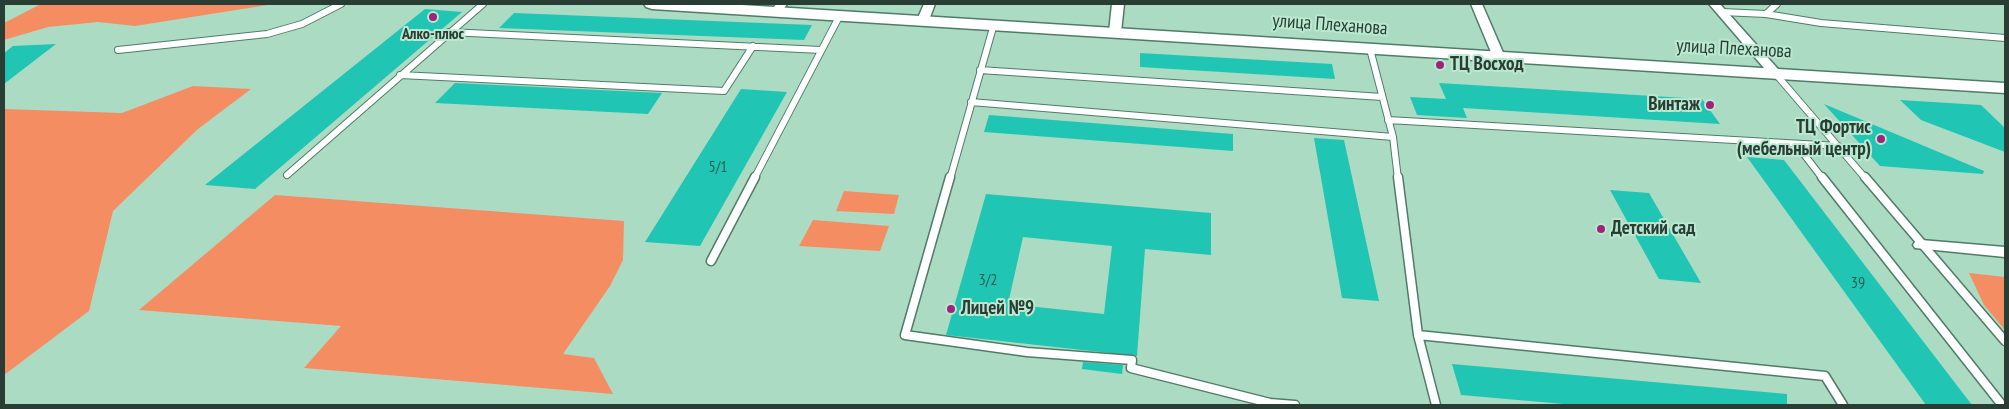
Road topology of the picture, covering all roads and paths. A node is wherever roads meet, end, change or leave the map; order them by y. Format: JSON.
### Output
{"nodes":[{"id":1,"x":341,"y":4,"type":"edge"},
{"id":2,"x":483,"y":4,"type":"edge"},
{"id":3,"x":652,"y":4,"type":"edge"},
{"id":4,"x":657,"y":4,"type":"edge"},
{"id":5,"x":1118,"y":4,"type":"edge"},
{"id":6,"x":1476,"y":4,"type":"edge"},
{"id":7,"x":1776,"y":4,"type":"edge"},
{"id":8,"x":779,"y":7,"type":"edge"},
{"id":9,"x":1718,"y":8,"type":"edge"},
{"id":10,"x":926,"y":12,"type":"edge"},
{"id":11,"x":1766,"y":14,"type":"junction"},
{"id":12,"x":840,"y":15,"type":"junction"},
{"id":13,"x":994,"y":24,"type":"junction"},
{"id":14,"x":449,"y":32,"type":"junction"},
{"id":15,"x":1115,"y":32,"type":"junction"},
{"id":16,"x":2005,"y":38,"type":"edge"},
{"id":17,"x":753,"y":46,"type":"junction"},
{"id":18,"x":1370,"y":49,"type":"junction"},
{"id":19,"x":118,"y":50,"type":"dead end"},
{"id":20,"x":821,"y":50,"type":"junction"},
{"id":21,"x":1499,"y":57,"type":"junction"},
{"id":22,"x":980,"y":70,"type":"junction"},
{"id":23,"x":1774,"y":72,"type":"junction"},
{"id":24,"x":400,"y":75,"type":"junction"},
{"id":25,"x":2005,"y":88,"type":"edge"},
{"id":26,"x":1382,"y":97,"type":"junction"},
{"id":27,"x":971,"y":102,"type":"junction"},
{"id":28,"x":1388,"y":120,"type":"junction"},
{"id":29,"x":1392,"y":137,"type":"junction"},
{"id":30,"x":1796,"y":144,"type":"junction"},
{"id":31,"x":1838,"y":146,"type":"junction"},
{"id":32,"x":288,"y":175,"type":"dead end"},
{"id":33,"x":1921,"y":245,"type":"junction"},
{"id":34,"x":2005,"y":252,"type":"edge"},
{"id":35,"x":711,"y":261,"type":"dead end"},
{"id":36,"x":1418,"y":335,"type":"junction"},
{"id":37,"x":2005,"y":341,"type":"edge"},
{"id":38,"x":1295,"y":405,"type":"edge"},
{"id":39,"x":1436,"y":405,"type":"edge"},
{"id":40,"x":1843,"y":405,"type":"edge"},
{"id":41,"x":2002,"y":405,"type":"edge"}],
"edges":[{"from":1,"to":19,"type":"lane"},
{"from":2,"to":14,"type":"lane"},
{"from":3,"to":4,"type":"main road","name":"улица Плеханова"},
{"from":4,"to":8,"type":"main road","name":"улица Плеханова"},
{"from":5,"to":15,"type":"street"},
{"from":6,"to":21,"type":"street"},
{"from":7,"to":11,"type":"lane"},
{"from":8,"to":12,"type":"main road","name":"улица Плеханова"},
{"from":9,"to":11,"type":"lane"},
{"from":9,"to":23,"type":"street"},
{"from":10,"to":12,"type":"main road","name":"улица Плеханова"},
{"from":10,"to":13,"type":"main road","name":"улица Плеханова"},
{"from":11,"to":16,"type":"lane"},
{"from":12,"to":20,"type":"lane"},
{"from":13,"to":15,"type":"main road","name":"улица Плеханова"},
{"from":13,"to":22,"type":"lane"},
{"from":14,"to":17,"type":"lane"},
{"from":14,"to":24,"type":"lane"},
{"from":15,"to":18,"type":"main road","name":"улица Плеханова"},
{"from":17,"to":20,"type":"lane"},
{"from":17,"to":24,"type":"lane"},
{"from":18,"to":21,"type":"main road","name":"улица Плеханова"},
{"from":18,"to":26,"type":"lane"},
{"from":20,"to":35,"type":"lane"},
{"from":21,"to":23,"type":"main road","name":"улица Плеханова"},
{"from":22,"to":26,"type":"lane"},
{"from":22,"to":27,"type":"lane"},
{"from":23,"to":25,"type":"main road","name":"улица Плеханова"},
{"from":23,"to":31,"type":"lane"},
{"from":24,"to":32,"type":"lane"},
{"from":26,"to":28,"type":"lane"},
{"from":27,"to":29,"type":"lane"},
{"from":27,"to":38,"type":"lane"},
{"from":28,"to":29,"type":"lane"},
{"from":28,"to":30,"type":"lane"},
{"from":29,"to":36,"type":"lane"},
{"from":30,"to":31,"type":"lane"},
{"from":30,"to":41,"type":"lane"},
{"from":31,"to":33,"type":"lane"},
{"from":33,"to":34,"type":"street"},
{"from":33,"to":37,"type":"lane"},
{"from":36,"to":39,"type":"lane"},
{"from":36,"to":40,"type":"lane"}]}
